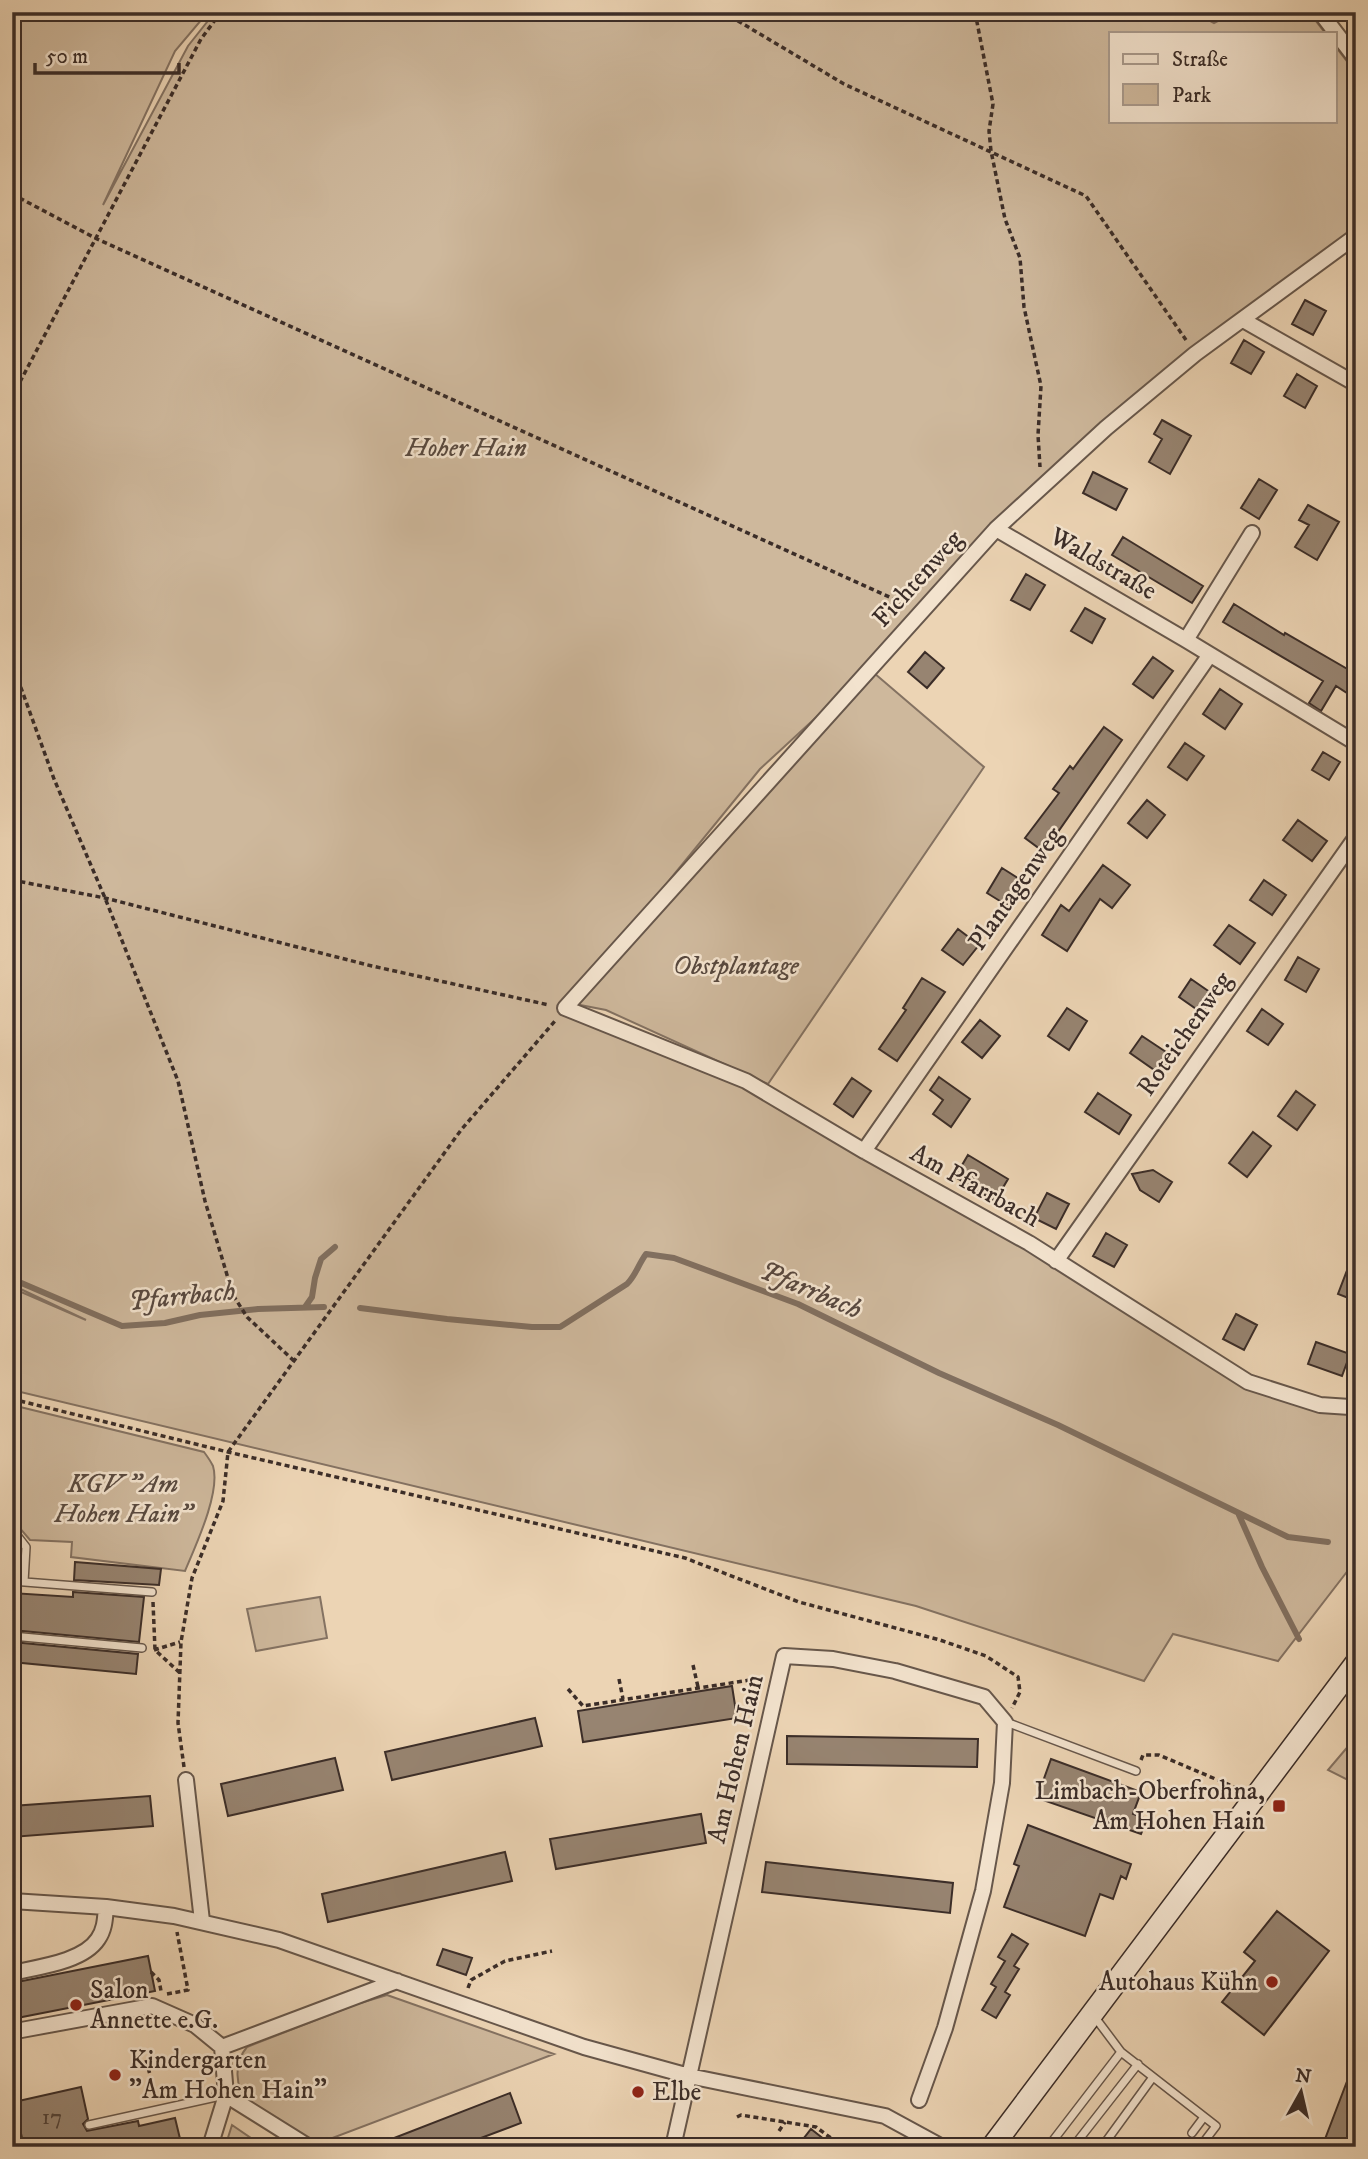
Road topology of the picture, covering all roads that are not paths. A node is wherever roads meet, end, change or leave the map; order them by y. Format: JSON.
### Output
{"nodes":[{"id":1,"x":1320,"y":12,"type":"edge"},
{"id":2,"x":1335,"y":32,"type":"edge"},
{"id":3,"x":1336,"y":33,"type":"edge"},
{"id":4,"x":1356,"y":59,"type":"edge"},
{"id":5,"x":1356,"y":236,"type":"edge"},
{"id":6,"x":1244,"y":320,"type":"junction"},
{"id":7,"x":1356,"y":384,"type":"edge"},
{"id":8,"x":996,"y":529,"type":"junction"},
{"id":9,"x":1252,"y":533,"type":"dead end"},
{"id":10,"x":1186,"y":640,"type":"junction"},
{"id":11,"x":1209,"y":656,"type":"junction"},
{"id":12,"x":1353,"y":736,"type":"edge"},
{"id":13,"x":1356,"y":837,"type":"edge"},
{"id":14,"x":565,"y":1008,"type":"joint"},
{"id":15,"x":864,"y":1151,"type":"junction"},
{"id":16,"x":1056,"y":1261,"type":"junction"},
{"id":17,"x":1356,"y":1403,"type":"edge"},
{"id":18,"x":12,"y":1529,"type":"edge"},
{"id":19,"x":12,"y":1581,"type":"edge"},
{"id":20,"x":24,"y":1582,"type":"junction"},
{"id":21,"x":152,"y":1592,"type":"road end"},
{"id":22,"x":12,"y":1636,"type":"edge"},
{"id":23,"x":142,"y":1648,"type":"road end"},
{"id":24,"x":1356,"y":1663,"type":"edge"},
{"id":25,"x":1005,"y":1722,"type":"junction"},
{"id":26,"x":1136,"y":1771,"type":"road end"},
{"id":27,"x":186,"y":1780,"type":"road end"},
{"id":28,"x":12,"y":1901,"type":"edge"},
{"id":29,"x":106,"y":1907,"type":"junction"},
{"id":30,"x":201,"y":1921,"type":"junction"},
{"id":31,"x":12,"y":1973,"type":"edge"},
{"id":32,"x":397,"y":1981,"type":"junction"},
{"id":33,"x":1092,"y":2012,"type":"junction"},
{"id":34,"x":12,"y":2030,"type":"edge"},
{"id":35,"x":222,"y":2047,"type":"junction"},
{"id":36,"x":1121,"y":2052,"type":"junction"},
{"id":37,"x":1138,"y":2064,"type":"junction"},
{"id":38,"x":689,"y":2076,"type":"junction"},
{"id":39,"x":1153,"y":2077,"type":"junction"},
{"id":40,"x":226,"y":2095,"type":"junction"},
{"id":41,"x":919,"y":2101,"type":"dead end"},
{"id":42,"x":1204,"y":2117,"type":"junction"},
{"id":43,"x":89,"y":2125,"type":"dead end"},
{"id":44,"x":1192,"y":2133,"type":"dead end"},
{"id":45,"x":1050,"y":2144,"type":"edge"},
{"id":46,"x":210,"y":2147,"type":"edge"},
{"id":47,"x":309,"y":2147,"type":"edge"},
{"id":48,"x":673,"y":2147,"type":"edge"},
{"id":49,"x":942,"y":2147,"type":"edge"},
{"id":50,"x":992,"y":2147,"type":"edge"},
{"id":51,"x":1060,"y":2147,"type":"edge"},
{"id":52,"x":1073,"y":2147,"type":"edge"},
{"id":53,"x":1102,"y":2147,"type":"edge"},
{"id":54,"x":1200,"y":2147,"type":"edge"}],
"edges":[{"from":1,"to":2,"type":"street"},
{"from":3,"to":4,"type":"street"},
{"from":5,"to":6,"type":"street","name":"Fichtenweg"},
{"from":6,"to":7,"type":"street"},
{"from":6,"to":8,"type":"street","name":"Fichtenweg"},
{"from":8,"to":10,"type":"street","name":"Waldstraße"},
{"from":8,"to":14,"type":"street","name":"Fichtenweg"},
{"from":9,"to":10,"type":"street"},
{"from":10,"to":11,"type":"street","name":"Waldstraße"},
{"from":11,"to":12,"type":"street","name":"Waldstraße"},
{"from":11,"to":15,"type":"street","name":"Plantagenweg"},
{"from":13,"to":16,"type":"street","name":"Roteichenweg"},
{"from":14,"to":15,"type":"street","name":"Am Pfarrbach"},
{"from":15,"to":16,"type":"street","name":"Am Pfarrbach"},
{"from":16,"to":17,"type":"street","name":"Am Pfarrbach"},
{"from":18,"to":20,"type":"lane"},
{"from":19,"to":20,"type":"lane"},
{"from":20,"to":21,"type":"lane"},
{"from":22,"to":23,"type":"lane"},
{"from":24,"to":33,"type":"main road"},
{"from":25,"to":26,"type":"lane"},
{"from":25,"to":38,"type":"street","name":"Am Hohen Hain"},
{"from":25,"to":41,"type":"street"},
{"from":27,"to":30,"type":"street"},
{"from":28,"to":29,"type":"street"},
{"from":29,"to":30,"type":"street"},
{"from":29,"to":31,"type":"street"},
{"from":30,"to":32,"type":"street"},
{"from":32,"to":35,"type":"street"},
{"from":32,"to":38,"type":"street"},
{"from":33,"to":36,"type":"lane"},
{"from":33,"to":50,"type":"main road"},
{"from":34,"to":35,"type":"street"},
{"from":35,"to":40,"type":"street"},
{"from":36,"to":37,"type":"lane"},
{"from":36,"to":45,"type":"lane"},
{"from":37,"to":39,"type":"lane"},
{"from":37,"to":52,"type":"lane"},
{"from":38,"to":48,"type":"street","name":"Am Hohen Hain"},
{"from":38,"to":49,"type":"street"},
{"from":39,"to":42,"type":"lane"},
{"from":39,"to":53,"type":"lane"},
{"from":40,"to":43,"type":"lane"},
{"from":40,"to":46,"type":"street"},
{"from":40,"to":47,"type":"street"},
{"from":42,"to":44,"type":"lane"},
{"from":42,"to":54,"type":"lane"},
{"from":45,"to":51,"type":"lane"}]}
